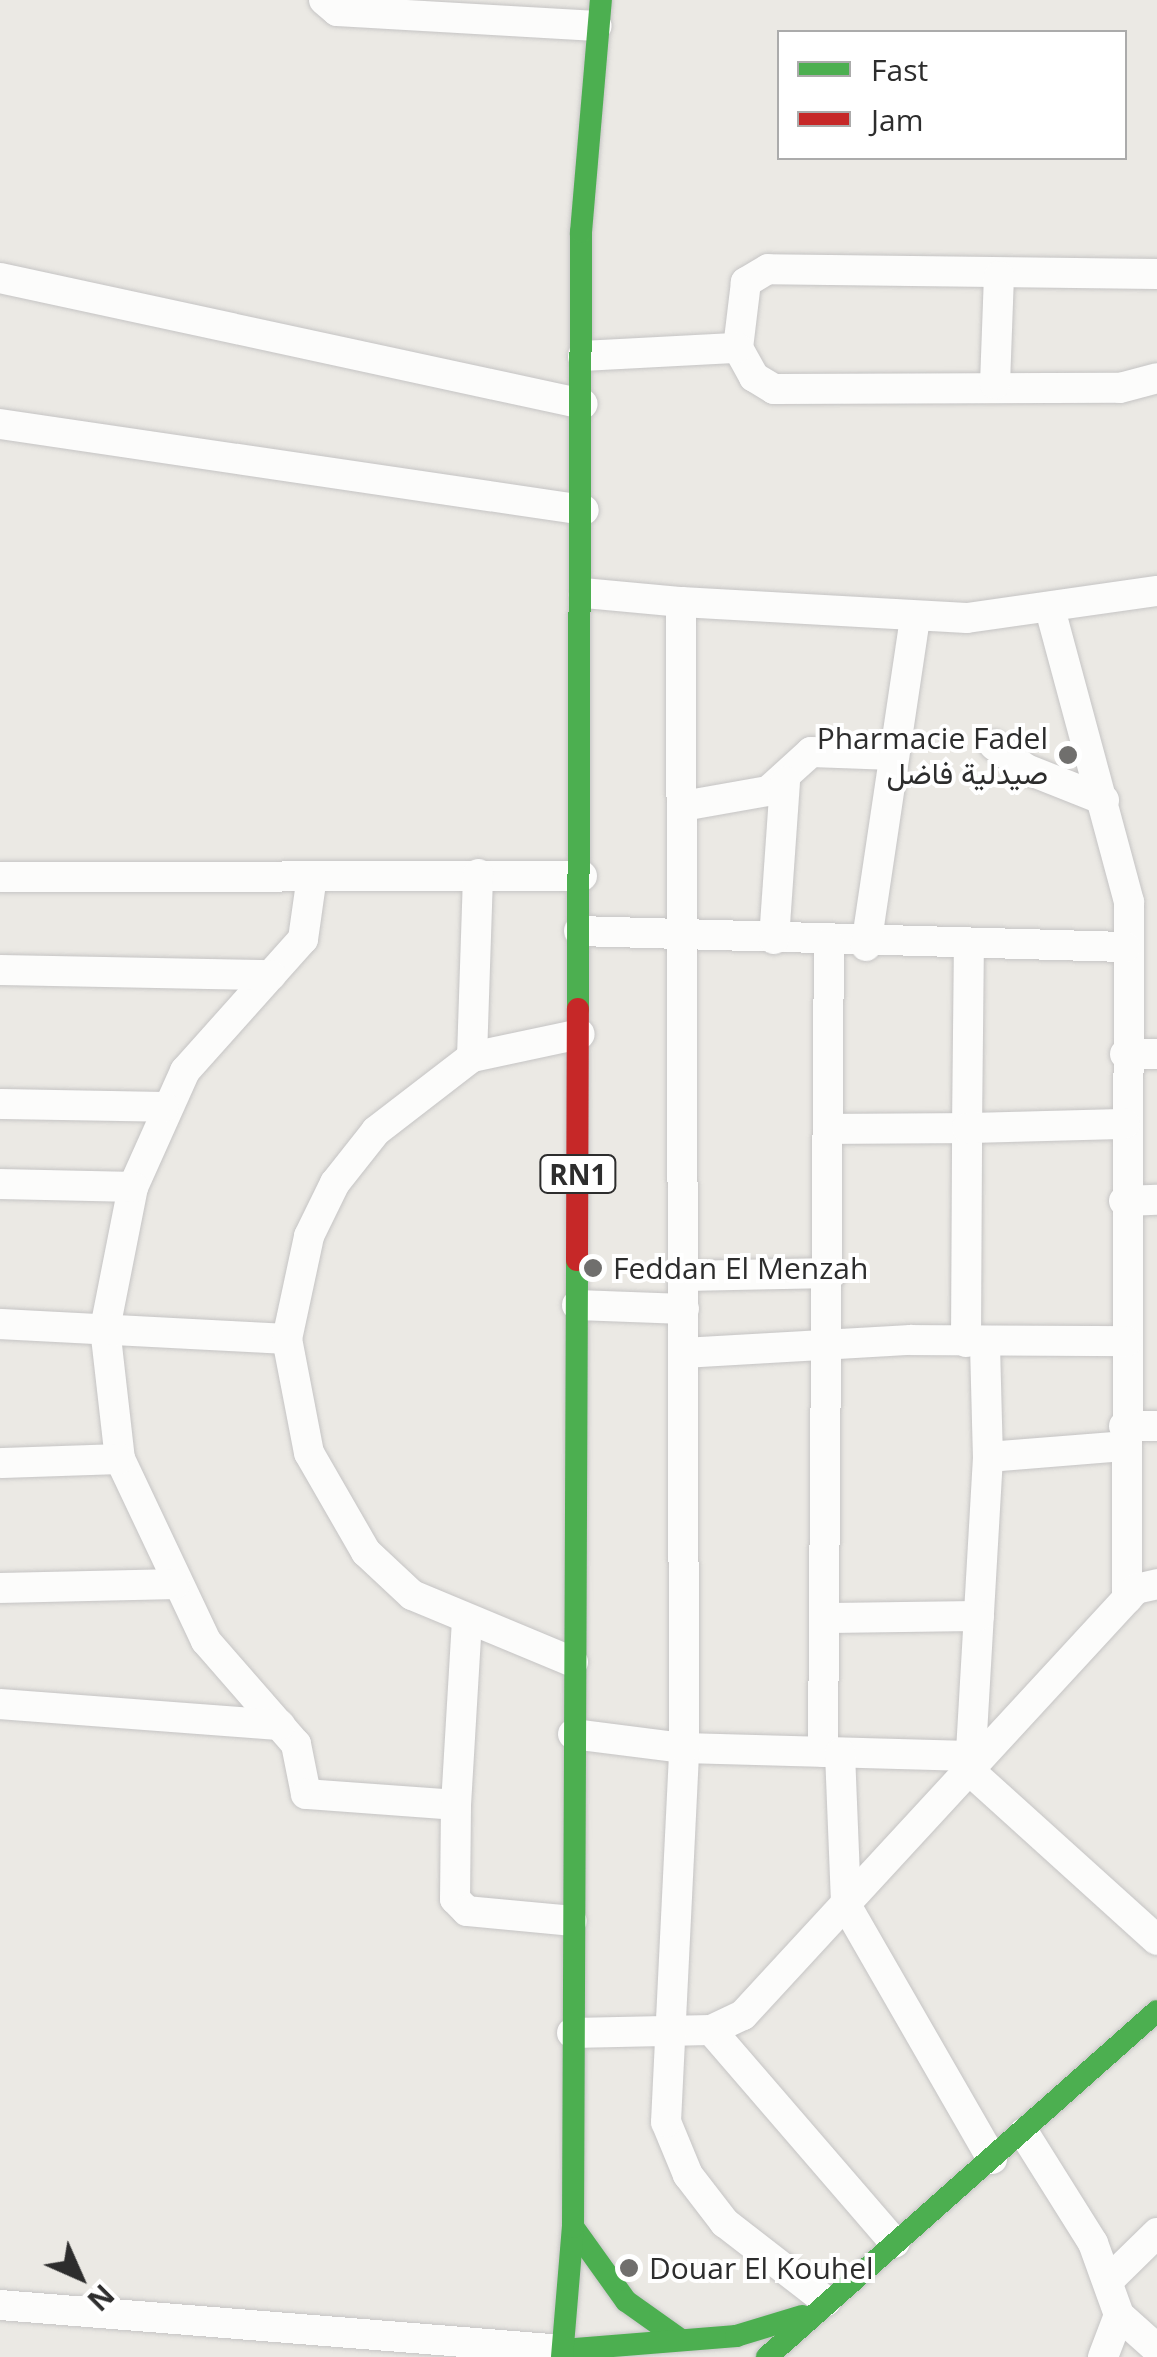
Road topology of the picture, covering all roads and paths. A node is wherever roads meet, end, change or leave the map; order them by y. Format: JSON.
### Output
{"nodes":[{"id":1,"x":324,"y":0,"type":"edge"},
{"id":2,"x":479,"y":10,"type":"edge"},
{"id":3,"x":599,"y":13,"type":"edge"},
{"id":4,"x":1157,"y":274,"type":"edge"},
{"id":5,"x":999,"y":276,"type":"junction"},
{"id":6,"x":0,"y":278,"type":"edge"},
{"id":7,"x":738,"y":348,"type":"junction"},
{"id":8,"x":583,"y":356,"type":"junction"},
{"id":9,"x":1157,"y":378,"type":"edge"},
{"id":10,"x":995,"y":384,"type":"junction"},
{"id":11,"x":584,"y":404,"type":"junction"},
{"id":12,"x":0,"y":424,"type":"edge"},
{"id":13,"x":584,"y":510,"type":"junction"},
{"id":14,"x":1157,"y":591,"type":"edge"},
{"id":15,"x":584,"y":593,"type":"junction"},
{"id":16,"x":681,"y":602,"type":"junction"},
{"id":17,"x":1050,"y":610,"type":"junction"},
{"id":18,"x":915,"y":619,"type":"junction"},
{"id":19,"x":994,"y":744,"type":"dead end"},
{"id":20,"x":894,"y":755,"type":"junction"},
{"id":21,"x":785,"y":782,"type":"junction"},
{"id":22,"x":1104,"y":800,"type":"junction"},
{"id":23,"x":683,"y":806,"type":"junction"},
{"id":24,"x":478,"y":874,"type":"junction"},
{"id":25,"x":312,"y":876,"type":"junction"},
{"id":26,"x":582,"y":876,"type":"junction"},
{"id":27,"x":0,"y":877,"type":"edge"},
{"id":28,"x":579,"y":931,"type":"junction"},
{"id":29,"x":684,"y":932,"type":"junction"},
{"id":30,"x":774,"y":939,"type":"junction"},
{"id":31,"x":829,"y":943,"type":"junction"},
{"id":32,"x":866,"y":946,"type":"junction"},
{"id":33,"x":969,"y":946,"type":"junction"},
{"id":34,"x":1126,"y":947,"type":"junction"},
{"id":35,"x":0,"y":970,"type":"edge"},
{"id":36,"x":271,"y":975,"type":"junction"},
{"id":37,"x":580,"y":1034,"type":"junction"},
{"id":38,"x":1125,"y":1054,"type":"junction"},
{"id":39,"x":1157,"y":1054,"type":"edge"},
{"id":40,"x":472,"y":1057,"type":"junction"},
{"id":41,"x":0,"y":1104,"type":"edge"},
{"id":42,"x":164,"y":1106,"type":"junction"},
{"id":43,"x":1125,"y":1124,"type":"junction"},
{"id":44,"x":967,"y":1128,"type":"junction"},
{"id":45,"x":831,"y":1129,"type":"junction"},
{"id":46,"x":0,"y":1184,"type":"edge"},
{"id":47,"x":133,"y":1187,"type":"junction"},
{"id":48,"x":1124,"y":1200,"type":"junction"},
{"id":49,"x":1157,"y":1200,"type":"edge"},
{"id":50,"x":832,"y":1273,"type":"junction"},
{"id":51,"x":685,"y":1276,"type":"junction"},
{"id":52,"x":576,"y":1305,"type":"junction"},
{"id":53,"x":684,"y":1309,"type":"junction"},
{"id":54,"x":0,"y":1324,"type":"edge"},
{"id":55,"x":105,"y":1328,"type":"junction"},
{"id":56,"x":287,"y":1338,"type":"junction"},
{"id":57,"x":1127,"y":1341,"type":"junction"},
{"id":58,"x":975,"y":1344,"type":"junction"},
{"id":59,"x":832,"y":1346,"type":"junction"},
{"id":60,"x":682,"y":1353,"type":"junction"},
{"id":61,"x":1157,"y":1426,"type":"edge"},
{"id":62,"x":1124,"y":1436,"type":"junction"},
{"id":63,"x":988,"y":1456,"type":"junction"},
{"id":64,"x":120,"y":1459,"type":"junction"},
{"id":65,"x":0,"y":1463,"type":"edge"},
{"id":66,"x":175,"y":1584,"type":"junction"},
{"id":67,"x":1157,"y":1584,"type":"edge"},
{"id":68,"x":0,"y":1588,"type":"edge"},
{"id":69,"x":1127,"y":1599,"type":"junction"},
{"id":70,"x":979,"y":1616,"type":"junction"},
{"id":71,"x":827,"y":1618,"type":"junction"},
{"id":72,"x":466,"y":1622,"type":"junction"},
{"id":73,"x":573,"y":1662,"type":"junction"},
{"id":74,"x":0,"y":1704,"type":"edge"},
{"id":75,"x":280,"y":1725,"type":"junction"},
{"id":76,"x":573,"y":1734,"type":"junction"},
{"id":77,"x":684,"y":1748,"type":"junction"},
{"id":78,"x":832,"y":1753,"type":"junction"},
{"id":79,"x":970,"y":1763,"type":"junction"},
{"id":80,"x":456,"y":1805,"type":"junction"},
{"id":81,"x":846,"y":1905,"type":"junction"},
{"id":82,"x":572,"y":1921,"type":"junction"},
{"id":83,"x":1157,"y":1940,"type":"edge"},
{"id":84,"x":1157,"y":2011,"type":"edge"},
{"id":85,"x":711,"y":2030,"type":"junction"},
{"id":86,"x":572,"y":2032,"type":"junction"},
{"id":87,"x":669,"y":2033,"type":"junction"},
{"id":88,"x":1024,"y":2133,"type":"junction"},
{"id":89,"x":992,"y":2160,"type":"junction"},
{"id":90,"x":572,"y":2227,"type":"junction"},
{"id":91,"x":1157,"y":2234,"type":"edge"},
{"id":92,"x":895,"y":2242,"type":"junction"},
{"id":93,"x":1109,"y":2280,"type":"junction"},
{"id":94,"x":0,"y":2306,"type":"edge"},
{"id":95,"x":819,"y":2307,"type":"junction"},
{"id":96,"x":1119,"y":2315,"type":"junction"},
{"id":97,"x":678,"y":2338,"type":"junction"},
{"id":98,"x":1157,"y":2349,"type":"edge"},
{"id":99,"x":563,"y":2353,"type":"edge"},
{"id":100,"x":767,"y":2357,"type":"edge"},
{"id":101,"x":1102,"y":2357,"type":"edge"}],
"edges":[{"from":1,"to":2,"type":"street"},
{"from":2,"to":3,"type":"street"},
{"from":3,"to":8,"type":"main road","number":"RN1"},
{"from":4,"to":5,"type":"street"},
{"from":5,"to":7,"type":"street"},
{"from":5,"to":10,"type":"street"},
{"from":6,"to":11,"type":"street"},
{"from":7,"to":8,"type":"street"},
{"from":7,"to":10,"type":"street"},
{"from":8,"to":11,"type":"main road","number":"RN1"},
{"from":9,"to":10,"type":"street"},
{"from":11,"to":13,"type":"main road","number":"RN1"},
{"from":12,"to":13,"type":"street"},
{"from":13,"to":15,"type":"main road","number":"RN1"},
{"from":14,"to":17,"type":"street"},
{"from":15,"to":16,"type":"street"},
{"from":15,"to":26,"type":"main road","number":"RN1"},
{"from":16,"to":18,"type":"street"},
{"from":16,"to":23,"type":"street"},
{"from":17,"to":18,"type":"street"},
{"from":17,"to":22,"type":"street"},
{"from":18,"to":20,"type":"street"},
{"from":19,"to":22,"type":"street"},
{"from":20,"to":21,"type":"street"},
{"from":20,"to":32,"type":"street"},
{"from":21,"to":23,"type":"street"},
{"from":21,"to":30,"type":"street"},
{"from":22,"to":34,"type":"street"},
{"from":23,"to":29,"type":"street"},
{"from":24,"to":25,"type":"street"},
{"from":24,"to":26,"type":"street"},
{"from":24,"to":40,"type":"street"},
{"from":25,"to":27,"type":"street"},
{"from":25,"to":36,"type":"street"},
{"from":26,"to":28,"type":"main road","number":"RN1"},
{"from":28,"to":29,"type":"street"},
{"from":28,"to":37,"type":"main road","number":"RN1"},
{"from":29,"to":30,"type":"street"},
{"from":29,"to":51,"type":"street"},
{"from":30,"to":31,"type":"street"},
{"from":31,"to":32,"type":"street"},
{"from":31,"to":45,"type":"street"},
{"from":32,"to":33,"type":"street"},
{"from":33,"to":34,"type":"street"},
{"from":33,"to":44,"type":"street"},
{"from":34,"to":38,"type":"street"},
{"from":35,"to":36,"type":"street"},
{"from":36,"to":42,"type":"street"},
{"from":37,"to":40,"type":"street"},
{"from":37,"to":52,"type":"main road","number":"RN1"},
{"from":38,"to":39,"type":"street"},
{"from":38,"to":43,"type":"street"},
{"from":40,"to":56,"type":"street"},
{"from":41,"to":42,"type":"street"},
{"from":42,"to":47,"type":"street"},
{"from":43,"to":44,"type":"street"},
{"from":43,"to":48,"type":"street"},
{"from":44,"to":45,"type":"street"},
{"from":44,"to":58,"type":"street"},
{"from":45,"to":50,"type":"street"},
{"from":46,"to":47,"type":"street"},
{"from":47,"to":55,"type":"street"},
{"from":48,"to":49,"type":"street"},
{"from":48,"to":57,"type":"street"},
{"from":50,"to":51,"type":"street"},
{"from":50,"to":59,"type":"street"},
{"from":51,"to":53,"type":"street"},
{"from":52,"to":53,"type":"street"},
{"from":52,"to":73,"type":"main road","number":"RN1"},
{"from":53,"to":60,"type":"street"},
{"from":54,"to":55,"type":"street"},
{"from":55,"to":56,"type":"street"},
{"from":55,"to":64,"type":"street"},
{"from":56,"to":72,"type":"street"},
{"from":57,"to":58,"type":"street"},
{"from":57,"to":62,"type":"street"},
{"from":58,"to":59,"type":"street"},
{"from":58,"to":63,"type":"street"},
{"from":59,"to":60,"type":"street"},
{"from":59,"to":71,"type":"street"},
{"from":60,"to":77,"type":"street"},
{"from":61,"to":62,"type":"street"},
{"from":62,"to":63,"type":"street"},
{"from":62,"to":69,"type":"street"},
{"from":63,"to":70,"type":"street"},
{"from":64,"to":65,"type":"street"},
{"from":64,"to":66,"type":"street"},
{"from":66,"to":68,"type":"street"},
{"from":66,"to":75,"type":"street"},
{"from":67,"to":69,"type":"street"},
{"from":69,"to":79,"type":"street"},
{"from":70,"to":71,"type":"street"},
{"from":70,"to":79,"type":"street"},
{"from":71,"to":78,"type":"street"},
{"from":72,"to":73,"type":"street"},
{"from":72,"to":80,"type":"street"},
{"from":73,"to":76,"type":"main road","number":"RN1"},
{"from":74,"to":75,"type":"street"},
{"from":75,"to":80,"type":"street"},
{"from":76,"to":77,"type":"street"},
{"from":76,"to":82,"type":"main road","number":"RN1"},
{"from":77,"to":78,"type":"street"},
{"from":77,"to":87,"type":"street"},
{"from":78,"to":79,"type":"street"},
{"from":78,"to":81,"type":"street"},
{"from":79,"to":81,"type":"street"},
{"from":79,"to":83,"type":"street"},
{"from":80,"to":82,"type":"street"},
{"from":81,"to":85,"type":"street"},
{"from":81,"to":89,"type":"street"},
{"from":82,"to":86,"type":"main road","number":"RN1"},
{"from":84,"to":88,"type":"main road"},
{"from":85,"to":87,"type":"street"},
{"from":85,"to":92,"type":"street"},
{"from":86,"to":87,"type":"street"},
{"from":86,"to":90,"type":"main road","number":"RN1"},
{"from":87,"to":95,"type":"street"},
{"from":88,"to":89,"type":"main road"},
{"from":88,"to":93,"type":"street"},
{"from":89,"to":92,"type":"main road"},
{"from":90,"to":97,"type":"main road"},
{"from":90,"to":99,"type":"main road","number":"RN1"},
{"from":91,"to":93,"type":"street"},
{"from":92,"to":95,"type":"main road"},
{"from":93,"to":96,"type":"street"},
{"from":94,"to":99,"type":"street"},
{"from":95,"to":97,"type":"main road"},
{"from":95,"to":100,"type":"main road"},
{"from":96,"to":98,"type":"street"},
{"from":96,"to":101,"type":"street"},
{"from":97,"to":99,"type":"main road"}]}
